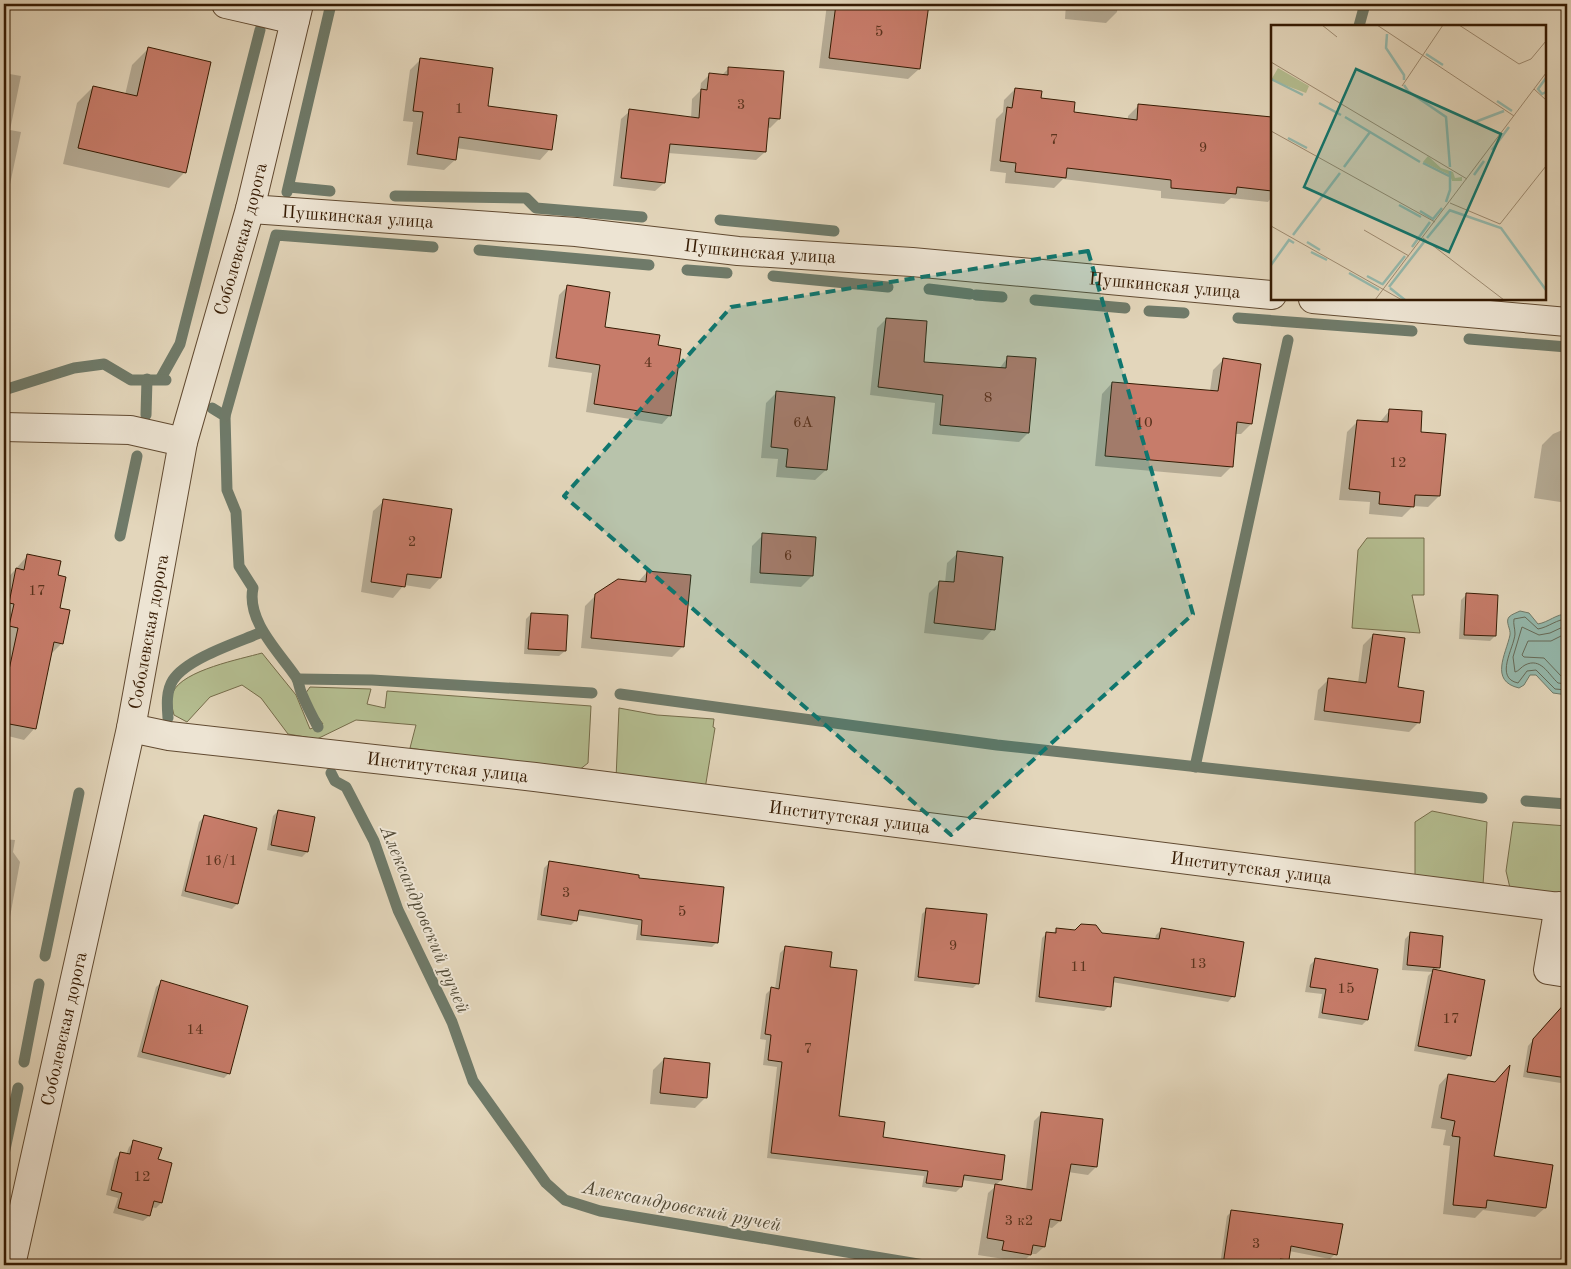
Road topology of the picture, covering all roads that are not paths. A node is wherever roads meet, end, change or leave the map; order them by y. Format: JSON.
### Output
{"nodes":[{"id":1,"x":226,"y":4,"type":"edge"},
{"id":2,"x":297,"y":12,"type":"edge"},
{"id":3,"x":250,"y":209,"type":"junction"},
{"id":4,"x":1271,"y":295,"type":"edge"},
{"id":5,"x":1323,"y":300,"type":"edge"},
{"id":6,"x":1567,"y":322,"type":"edge"},
{"id":7,"x":4,"y":427,"type":"edge"},
{"id":8,"x":183,"y":442,"type":"junction"},
{"id":9,"x":131,"y":728,"type":"junction"},
{"id":10,"x":1563,"y":907,"type":"edge"},
{"id":11,"x":1567,"y":973,"type":"edge"},
{"id":12,"x":11,"y":1265,"type":"edge"}],
"edges":[{"from":1,"to":2,"type":"street"},
{"from":2,"to":3,"type":"street","name":"Соболевская дорога"},
{"from":3,"to":4,"type":"street","name":"Пушкинская улица"},
{"from":3,"to":8,"type":"street","name":"Соболевская дорога"},
{"from":5,"to":6,"type":"street"},
{"from":7,"to":8,"type":"street"},
{"from":8,"to":9,"type":"street","name":"Соболевская дорога"},
{"from":9,"to":10,"type":"street","name":"Институтская улица"},
{"from":9,"to":12,"type":"street","name":"Соболевская дорога"},
{"from":10,"to":11,"type":"street"}]}
